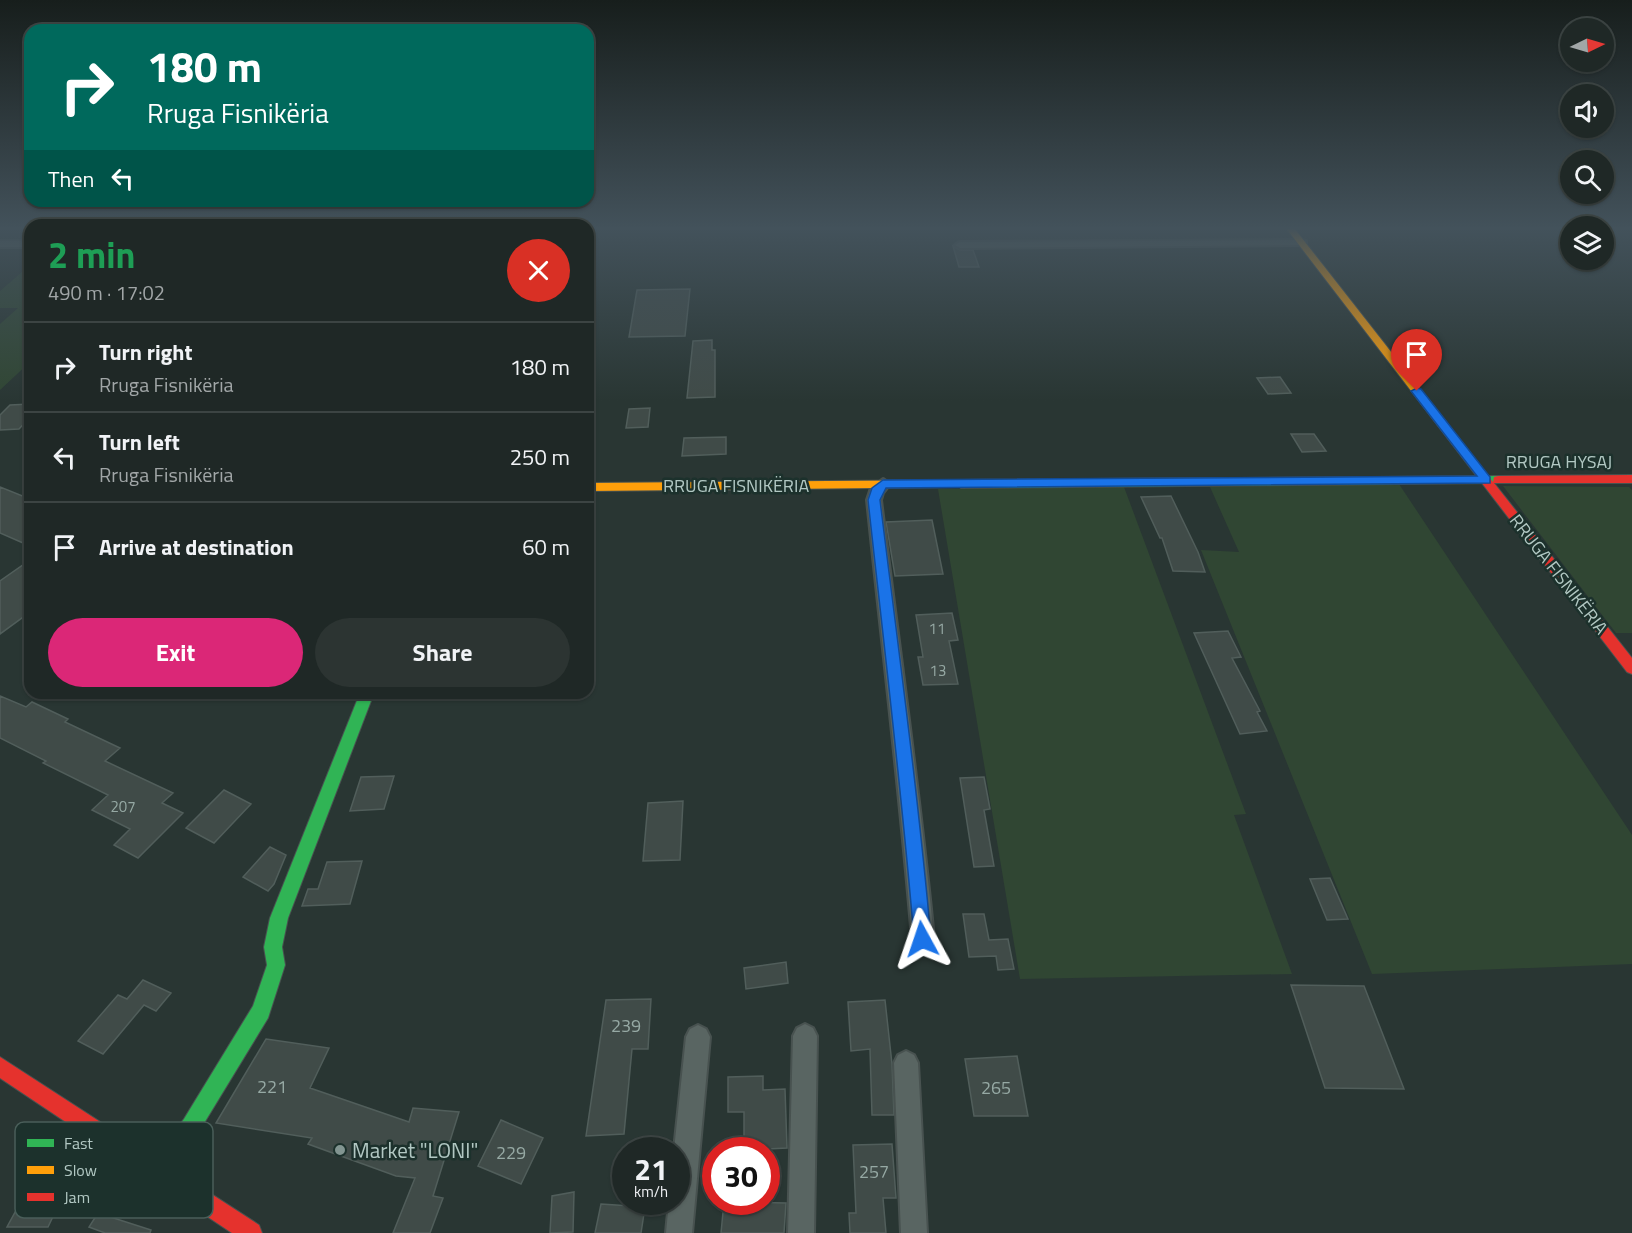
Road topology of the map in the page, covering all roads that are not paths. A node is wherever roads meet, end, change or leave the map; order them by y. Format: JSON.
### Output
{"nodes":[{"id":1,"x":1335,"y":286,"type":"edge"},
{"id":2,"x":1632,"y":479,"type":"edge"},
{"id":3,"x":1486,"y":480,"type":"junction"},
{"id":4,"x":883,"y":484,"type":"junction"},
{"id":5,"x":594,"y":486,"type":"edge"},
{"id":6,"x":1632,"y":668,"type":"edge"},
{"id":7,"x":365,"y":699,"type":"edge"},
{"id":8,"x":922,"y":939,"type":"dead end"},
{"id":9,"x":805,"y":1036,"type":"dead end"},
{"id":10,"x":698,"y":1037,"type":"dead end"},
{"id":11,"x":906,"y":1063,"type":"dead end"},
{"id":12,"x":0,"y":1067,"type":"edge"},
{"id":13,"x":83,"y":1122,"type":"edge"},
{"id":14,"x":193,"y":1122,"type":"edge"},
{"id":15,"x":213,"y":1208,"type":"edge"},
{"id":16,"x":250,"y":1233,"type":"edge"},
{"id":17,"x":679,"y":1233,"type":"edge"},
{"id":18,"x":801,"y":1233,"type":"edge"},
{"id":19,"x":915,"y":1233,"type":"edge"}],
"edges":[{"from":1,"to":3,"type":"street","name":"RRUGA FISNIKËRIA"},
{"from":2,"to":3,"type":"street","name":"RRUGA HYSAJ"},
{"from":3,"to":4,"type":"street","name":"RRUGA FISNIKËRIA"},
{"from":3,"to":6,"type":"street","name":"RRUGA FISNIKËRIA"},
{"from":4,"to":5,"type":"street","name":"RRUGA FISNIKËRIA"},
{"from":4,"to":8,"type":"street"},
{"from":7,"to":14,"type":"street"},
{"from":9,"to":18,"type":"street"},
{"from":10,"to":17,"type":"street"},
{"from":11,"to":19,"type":"street"},
{"from":12,"to":13,"type":"street"},
{"from":15,"to":16,"type":"street"}]}
